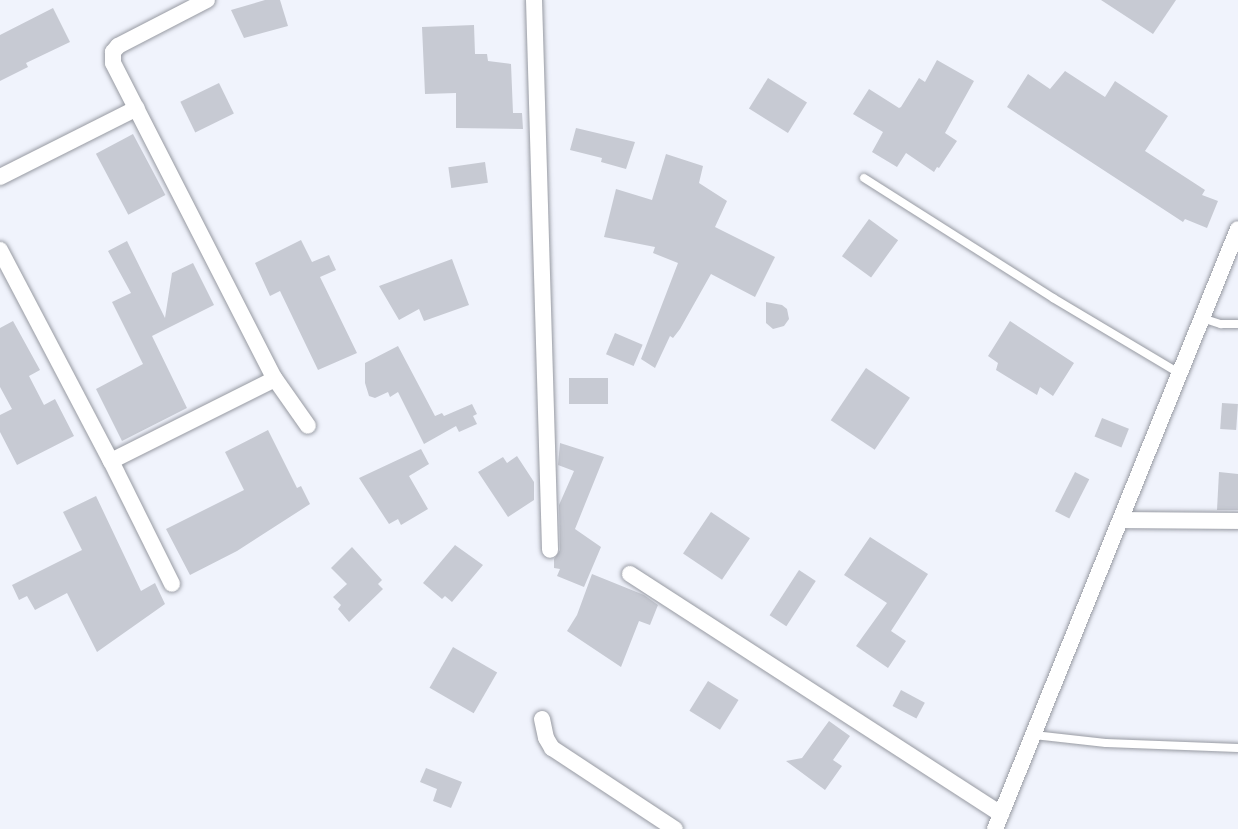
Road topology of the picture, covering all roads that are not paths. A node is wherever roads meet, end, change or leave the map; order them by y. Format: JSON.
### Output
{"nodes":[{"id":1,"x":207,"y":0,"type":"edge"},
{"id":2,"x":534,"y":0,"type":"edge"},
{"id":3,"x":137,"y":108,"type":"junction"},
{"id":4,"x":0,"y":177,"type":"edge"},
{"id":5,"x":864,"y":178,"type":"dead end"},
{"id":6,"x":1238,"y":229,"type":"edge"},
{"id":7,"x":0,"y":250,"type":"edge"},
{"id":8,"x":1202,"y":318,"type":"junction"},
{"id":9,"x":1238,"y":324,"type":"edge"},
{"id":10,"x":1179,"y":373,"type":"junction"},
{"id":11,"x":275,"y":379,"type":"junction"},
{"id":12,"x":308,"y":426,"type":"dead end"},
{"id":13,"x":111,"y":460,"type":"junction"},
{"id":14,"x":1122,"y":520,"type":"junction"},
{"id":15,"x":1238,"y":521,"type":"edge"},
{"id":16,"x":550,"y":550,"type":"dead end"},
{"id":17,"x":630,"y":574,"type":"dead end"},
{"id":18,"x":172,"y":584,"type":"dead end"},
{"id":19,"x":542,"y":719,"type":"dead end"},
{"id":20,"x":1034,"y":735,"type":"junction"},
{"id":21,"x":1238,"y":748,"type":"edge"},
{"id":22,"x":998,"y":821,"type":"edge"},
{"id":23,"x":675,"y":829,"type":"edge"}],
"edges":[{"from":1,"to":3,"type":"street"},
{"from":2,"to":16,"type":"street"},
{"from":3,"to":4,"type":"street"},
{"from":3,"to":11,"type":"street"},
{"from":5,"to":10,"type":"lane"},
{"from":6,"to":8,"type":"street"},
{"from":7,"to":13,"type":"street"},
{"from":8,"to":9,"type":"lane"},
{"from":8,"to":10,"type":"street"},
{"from":10,"to":14,"type":"street"},
{"from":11,"to":12,"type":"street"},
{"from":11,"to":13,"type":"street"},
{"from":13,"to":18,"type":"street"},
{"from":14,"to":15,"type":"street"},
{"from":14,"to":20,"type":"street"},
{"from":17,"to":22,"type":"street"},
{"from":19,"to":23,"type":"street"},
{"from":20,"to":21,"type":"lane"},
{"from":20,"to":22,"type":"street"}]}
